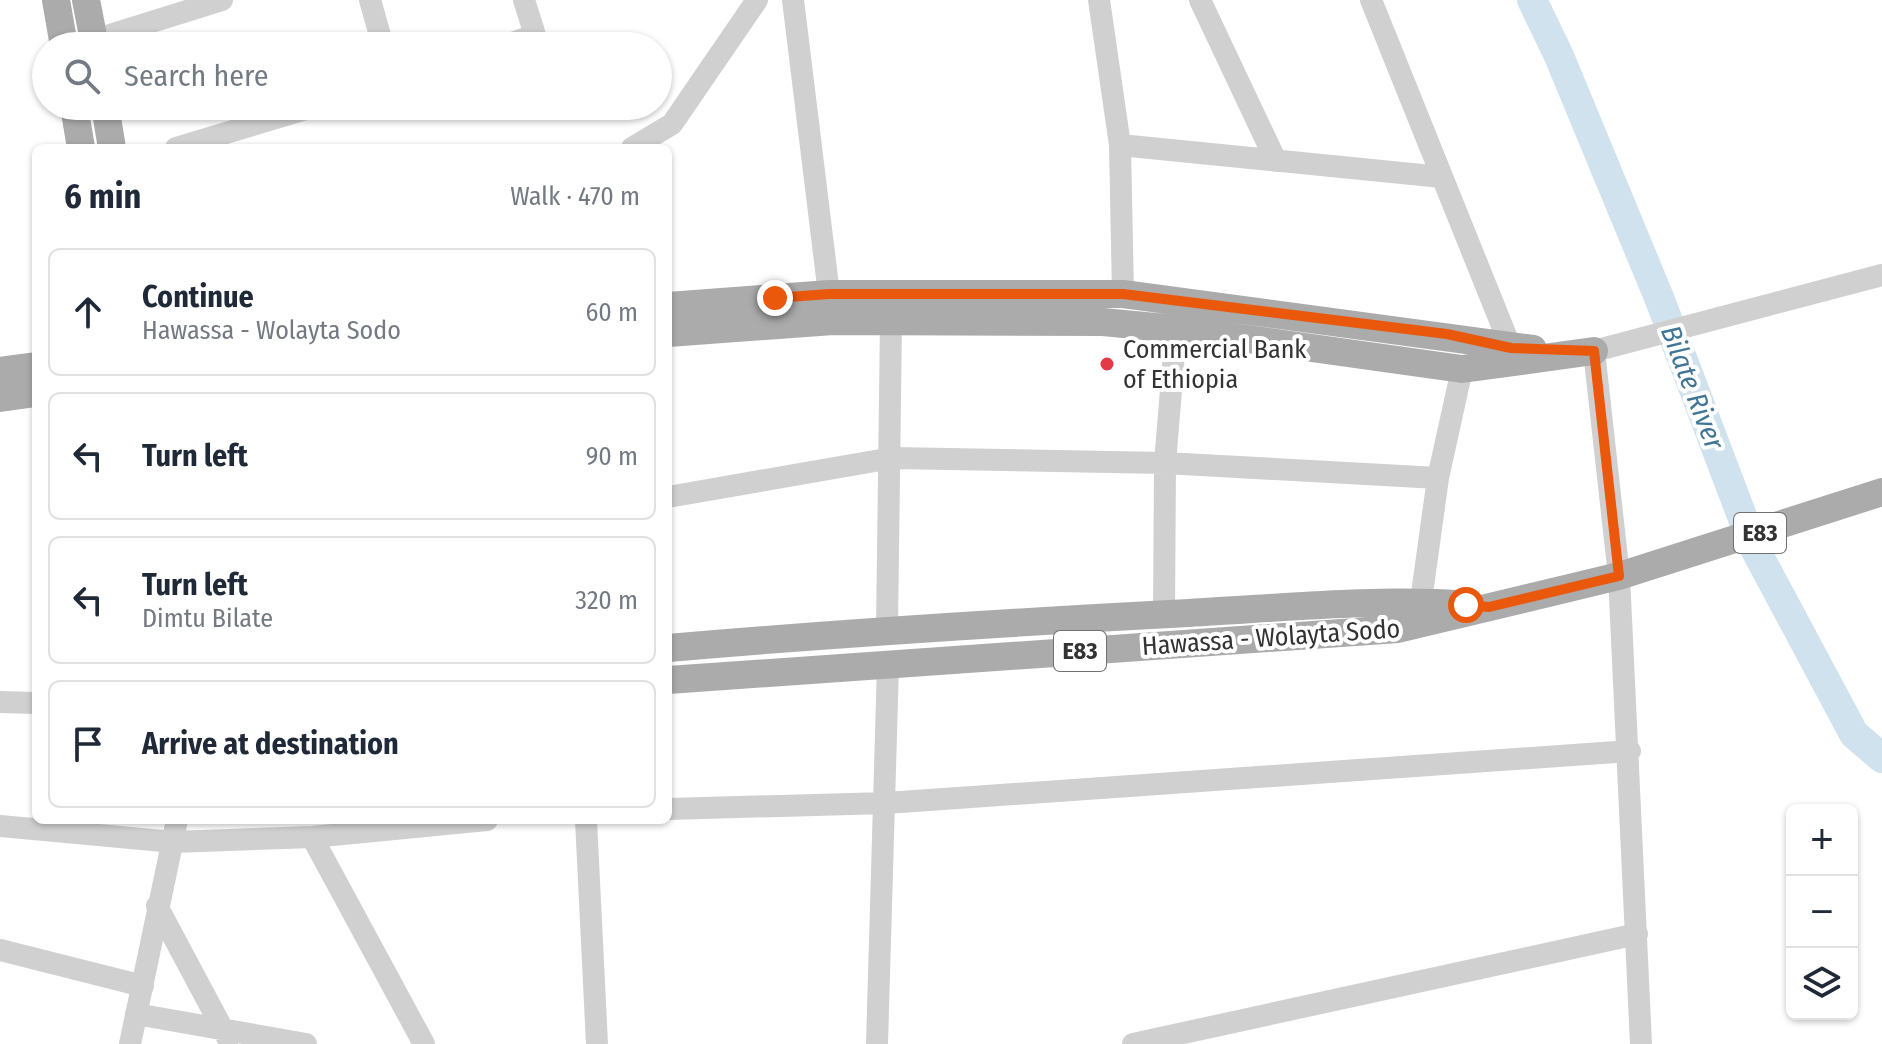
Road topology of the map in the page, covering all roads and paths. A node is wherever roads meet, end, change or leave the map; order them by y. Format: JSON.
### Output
{"nodes":[{"id":1,"x":56,"y":0,"type":"edge"},
{"id":2,"x":86,"y":0,"type":"edge"},
{"id":3,"x":222,"y":0,"type":"edge"},
{"id":4,"x":370,"y":0,"type":"edge"},
{"id":5,"x":524,"y":0,"type":"edge"},
{"id":6,"x":757,"y":0,"type":"edge"},
{"id":7,"x":793,"y":0,"type":"edge"},
{"id":8,"x":1099,"y":0,"type":"edge"},
{"id":9,"x":1200,"y":0,"type":"edge"},
{"id":10,"x":1371,"y":0,"type":"edge"},
{"id":11,"x":62,"y":32,"type":"edge"},
{"id":12,"x":93,"y":32,"type":"edge"},
{"id":13,"x":127,"y":32,"type":"edge"},
{"id":14,"x":379,"y":32,"type":"edge"},
{"id":15,"x":534,"y":32,"type":"edge"},
{"id":16,"x":76,"y":120,"type":"edge"},
{"id":17,"x":107,"y":120,"type":"edge"},
{"id":18,"x":269,"y":120,"type":"edge"},
{"id":19,"x":80,"y":144,"type":"edge"},
{"id":20,"x":111,"y":144,"type":"edge"},
{"id":21,"x":189,"y":144,"type":"edge"},
{"id":22,"x":639,"y":144,"type":"edge"},
{"id":23,"x":1120,"y":145,"type":"junction"},
{"id":24,"x":1276,"y":161,"type":"junction"},
{"id":25,"x":1442,"y":177,"type":"junction"},
{"id":26,"x":1882,"y":275,"type":"edge"},
{"id":27,"x":829,"y":294,"type":"junction"},
{"id":28,"x":1123,"y":294,"type":"junction"},
{"id":29,"x":672,"y":306,"type":"edge"},
{"id":30,"x":891,"y":321,"type":"junction"},
{"id":31,"x":1176,"y":329,"type":"junction"},
{"id":32,"x":672,"y":333,"type":"edge"},
{"id":33,"x":1511,"y":348,"type":"junction"},
{"id":34,"x":1594,"y":351,"type":"junction"},
{"id":35,"x":32,"y":367,"type":"edge"},
{"id":36,"x":1462,"y":369,"type":"junction"},
{"id":37,"x":0,"y":371,"type":"edge"},
{"id":38,"x":32,"y":394,"type":"edge"},
{"id":39,"x":0,"y":398,"type":"edge"},
{"id":40,"x":892,"y":458,"type":"junction"},
{"id":41,"x":1165,"y":463,"type":"junction"},
{"id":42,"x":1438,"y":478,"type":"junction"},
{"id":43,"x":1882,"y":492,"type":"edge"},
{"id":44,"x":672,"y":496,"type":"edge"},
{"id":45,"x":1619,"y":576,"type":"junction"},
{"id":46,"x":1421,"y":601,"type":"junction"},
{"id":47,"x":1489,"y":607,"type":"junction"},
{"id":48,"x":1164,"y":614,"type":"junction"},
{"id":49,"x":887,"y":629,"type":"junction"},
{"id":50,"x":1165,"y":645,"type":"junction"},
{"id":51,"x":672,"y":648,"type":"edge"},
{"id":52,"x":888,"y":665,"type":"junction"},
{"id":53,"x":672,"y":680,"type":"edge"},
{"id":54,"x":0,"y":702,"type":"edge"},
{"id":55,"x":32,"y":703,"type":"edge"},
{"id":56,"x":1630,"y":751,"type":"junction"},
{"id":57,"x":886,"y":803,"type":"junction"},
{"id":58,"x":672,"y":809,"type":"edge"},
{"id":59,"x":446,"y":824,"type":"edge"},
{"id":60,"x":586,"y":824,"type":"edge"},
{"id":61,"x":0,"y":826,"type":"edge"},
{"id":62,"x":176,"y":831,"type":"edge"},
{"id":63,"x":312,"y":837,"type":"junction"},
{"id":64,"x":157,"y":906,"type":"junction"},
{"id":65,"x":1637,"y":934,"type":"junction"},
{"id":66,"x":0,"y":950,"type":"edge"},
{"id":67,"x":143,"y":986,"type":"junction"},
{"id":68,"x":136,"y":1014,"type":"junction"},
{"id":69,"x":226,"y":1036,"type":"edge"},
{"id":70,"x":130,"y":1044,"type":"edge"},
{"id":71,"x":306,"y":1044,"type":"edge"},
{"id":72,"x":424,"y":1044,"type":"edge"},
{"id":73,"x":597,"y":1044,"type":"edge"},
{"id":74,"x":877,"y":1044,"type":"edge"},
{"id":75,"x":1133,"y":1044,"type":"edge"},
{"id":76,"x":1641,"y":1044,"type":"edge"}],
"edges":[{"from":1,"to":11,"type":"main road"},
{"from":2,"to":12,"type":"main road"},
{"from":3,"to":13,"type":"street"},
{"from":4,"to":14,"type":"street"},
{"from":5,"to":15,"type":"street"},
{"from":6,"to":22,"type":"street"},
{"from":7,"to":27,"type":"street"},
{"from":8,"to":23,"type":"street"},
{"from":9,"to":24,"type":"street"},
{"from":10,"to":25,"type":"street"},
{"from":16,"to":19,"type":"main road"},
{"from":17,"to":20,"type":"main road"},
{"from":18,"to":21,"type":"street"},
{"from":23,"to":24,"type":"street"},
{"from":23,"to":28,"type":"street"},
{"from":24,"to":25,"type":"street"},
{"from":25,"to":33,"type":"street"},
{"from":26,"to":34,"type":"street"},
{"from":27,"to":28,"type":"main road"},
{"from":27,"to":29,"type":"main road"},
{"from":28,"to":33,"type":"main road"},
{"from":30,"to":31,"type":"main road"},
{"from":30,"to":32,"type":"main road"},
{"from":30,"to":40,"type":"street"},
{"from":31,"to":36,"type":"main road"},
{"from":31,"to":41,"type":"street"},
{"from":33,"to":34,"type":"main road"},
{"from":34,"to":36,"type":"main road"},
{"from":34,"to":45,"type":"street"},
{"from":35,"to":37,"type":"main road"},
{"from":36,"to":42,"type":"street"},
{"from":38,"to":39,"type":"main road"},
{"from":40,"to":41,"type":"street"},
{"from":40,"to":44,"type":"street"},
{"from":40,"to":49,"type":"street"},
{"from":41,"to":42,"type":"street"},
{"from":41,"to":48,"type":"street"},
{"from":42,"to":46,"type":"street"},
{"from":43,"to":45,"type":"main road","name":"Hawassa - Wolayta Sodo","number":"E83"},
{"from":45,"to":47,"type":"main road","name":"Hawassa - Wolayta Sodo","number":"E83"},
{"from":45,"to":56,"type":"street"},
{"from":46,"to":47,"type":"main road","name":"Hawassa - Wolayta Sodo","number":"E83"},
{"from":46,"to":48,"type":"main road","name":"Hawassa - Wolayta Sodo","number":"E83"},
{"from":47,"to":50,"type":"main road","name":"Hawassa - Wolayta Sodo","number":"E83"},
{"from":48,"to":49,"type":"main road","name":"Hawassa - Wolayta Sodo","number":"E83"},
{"from":48,"to":50,"type":"main road"},
{"from":49,"to":51,"type":"main road","name":"Hawassa - Wolayta Sodo","number":"E83"},
{"from":49,"to":52,"type":"main road"},
{"from":50,"to":52,"type":"main road","name":"Hawassa - Wolayta Sodo","number":"E83"},
{"from":52,"to":53,"type":"main road","name":"Hawassa - Wolayta Sodo","number":"E83"},
{"from":52,"to":57,"type":"street"},
{"from":54,"to":55,"type":"street"},
{"from":56,"to":57,"type":"street"},
{"from":56,"to":65,"type":"street"},
{"from":57,"to":58,"type":"street"},
{"from":57,"to":74,"type":"street"},
{"from":59,"to":63,"type":"street"},
{"from":60,"to":73,"type":"street"},
{"from":61,"to":62,"type":"street"},
{"from":62,"to":63,"type":"street"},
{"from":62,"to":64,"type":"street"},
{"from":63,"to":72,"type":"street"},
{"from":64,"to":67,"type":"street"},
{"from":64,"to":69,"type":"street"},
{"from":65,"to":75,"type":"street"},
{"from":65,"to":76,"type":"street"},
{"from":66,"to":67,"type":"street"},
{"from":67,"to":68,"type":"street"},
{"from":68,"to":69,"type":"street"},
{"from":68,"to":70,"type":"street"},
{"from":69,"to":71,"type":"street"}]}
